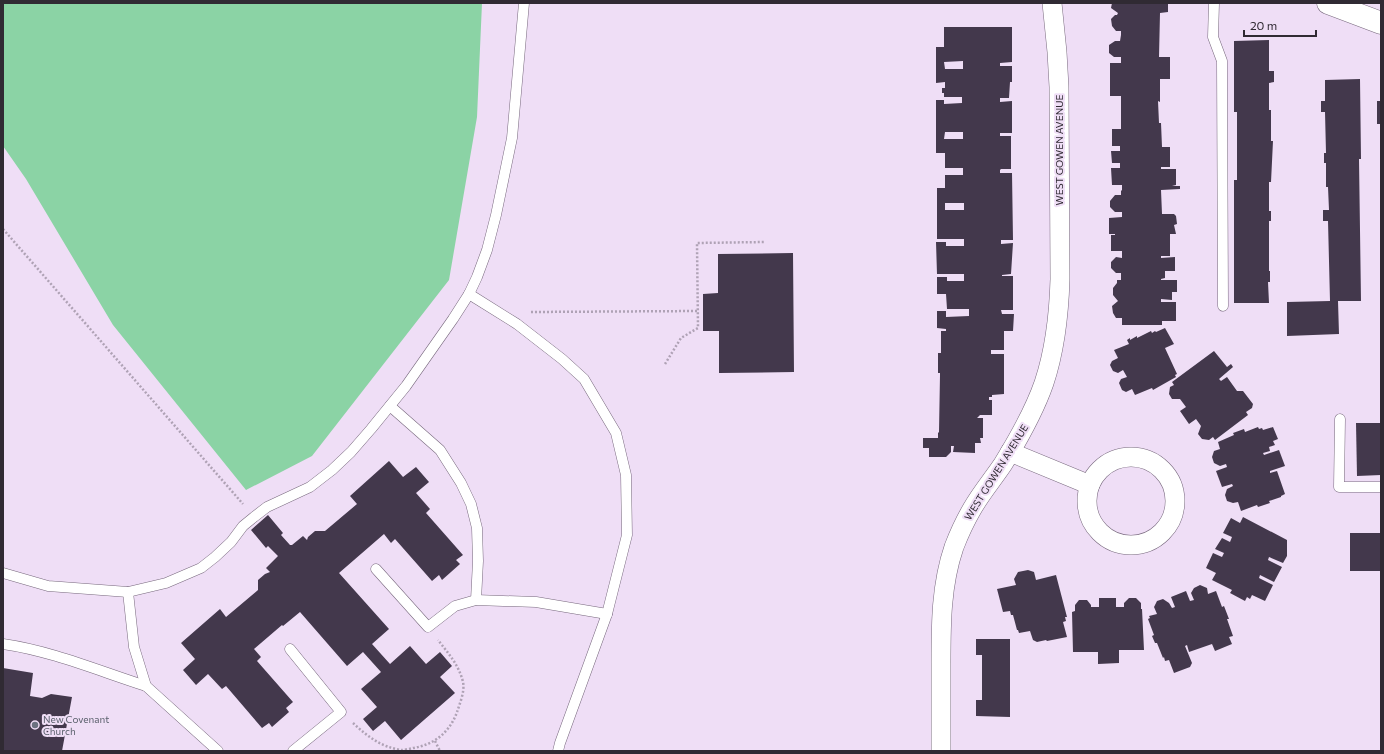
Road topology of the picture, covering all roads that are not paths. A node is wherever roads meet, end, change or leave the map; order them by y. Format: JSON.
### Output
{"nodes":[{"id":1,"x":524,"y":3,"type":"edge"},
{"id":2,"x":1052,"y":3,"type":"edge"},
{"id":3,"x":1214,"y":3,"type":"edge"},
{"id":4,"x":1328,"y":3,"type":"edge"},
{"id":5,"x":1381,"y":23,"type":"edge"},
{"id":6,"x":469,"y":294,"type":"junction"},
{"id":7,"x":1223,"y":306,"type":"dead end"},
{"id":8,"x":390,"y":406,"type":"junction"},
{"id":9,"x":1340,"y":419,"type":"dead end"},
{"id":10,"x":1010,"y":452,"type":"junction"},
{"id":11,"x":1090,"y":485,"type":"junction"},
{"id":12,"x":1381,"y":486,"type":"edge"},
{"id":13,"x":376,"y":569,"type":"dead end"},
{"id":14,"x":3,"y":573,"type":"edge"},
{"id":15,"x":128,"y":592,"type":"junction"},
{"id":16,"x":476,"y":600,"type":"junction"},
{"id":17,"x":607,"y":614,"type":"junction"},
{"id":18,"x":3,"y":644,"type":"edge"},
{"id":19,"x":290,"y":649,"type":"dead end"},
{"id":20,"x":146,"y":686,"type":"junction"},
{"id":21,"x":218,"y":751,"type":"edge"},
{"id":22,"x":293,"y":751,"type":"edge"},
{"id":23,"x":558,"y":751,"type":"edge"},
{"id":24,"x":941,"y":751,"type":"edge"}],
"edges":[{"from":1,"to":6,"type":"lane"},
{"from":2,"to":10,"type":"street","name":"WEST GOWEN AVENUE"},
{"from":3,"to":7,"type":"lane"},
{"from":4,"to":5,"type":"main road"},
{"from":6,"to":8,"type":"lane"},
{"from":6,"to":17,"type":"lane"},
{"from":8,"to":15,"type":"lane"},
{"from":8,"to":16,"type":"lane"},
{"from":9,"to":12,"type":"lane"},
{"from":10,"to":11,"type":"street"},
{"from":10,"to":24,"type":"street","name":"WEST GOWEN AVENUE"},
{"from":11,"to":11,"type":"street"},
{"from":13,"to":16,"type":"lane"},
{"from":14,"to":15,"type":"lane"},
{"from":15,"to":20,"type":"lane"},
{"from":16,"to":17,"type":"lane"},
{"from":17,"to":23,"type":"lane"},
{"from":18,"to":20,"type":"lane"},
{"from":19,"to":22,"type":"lane"},
{"from":20,"to":21,"type":"lane"}]}
